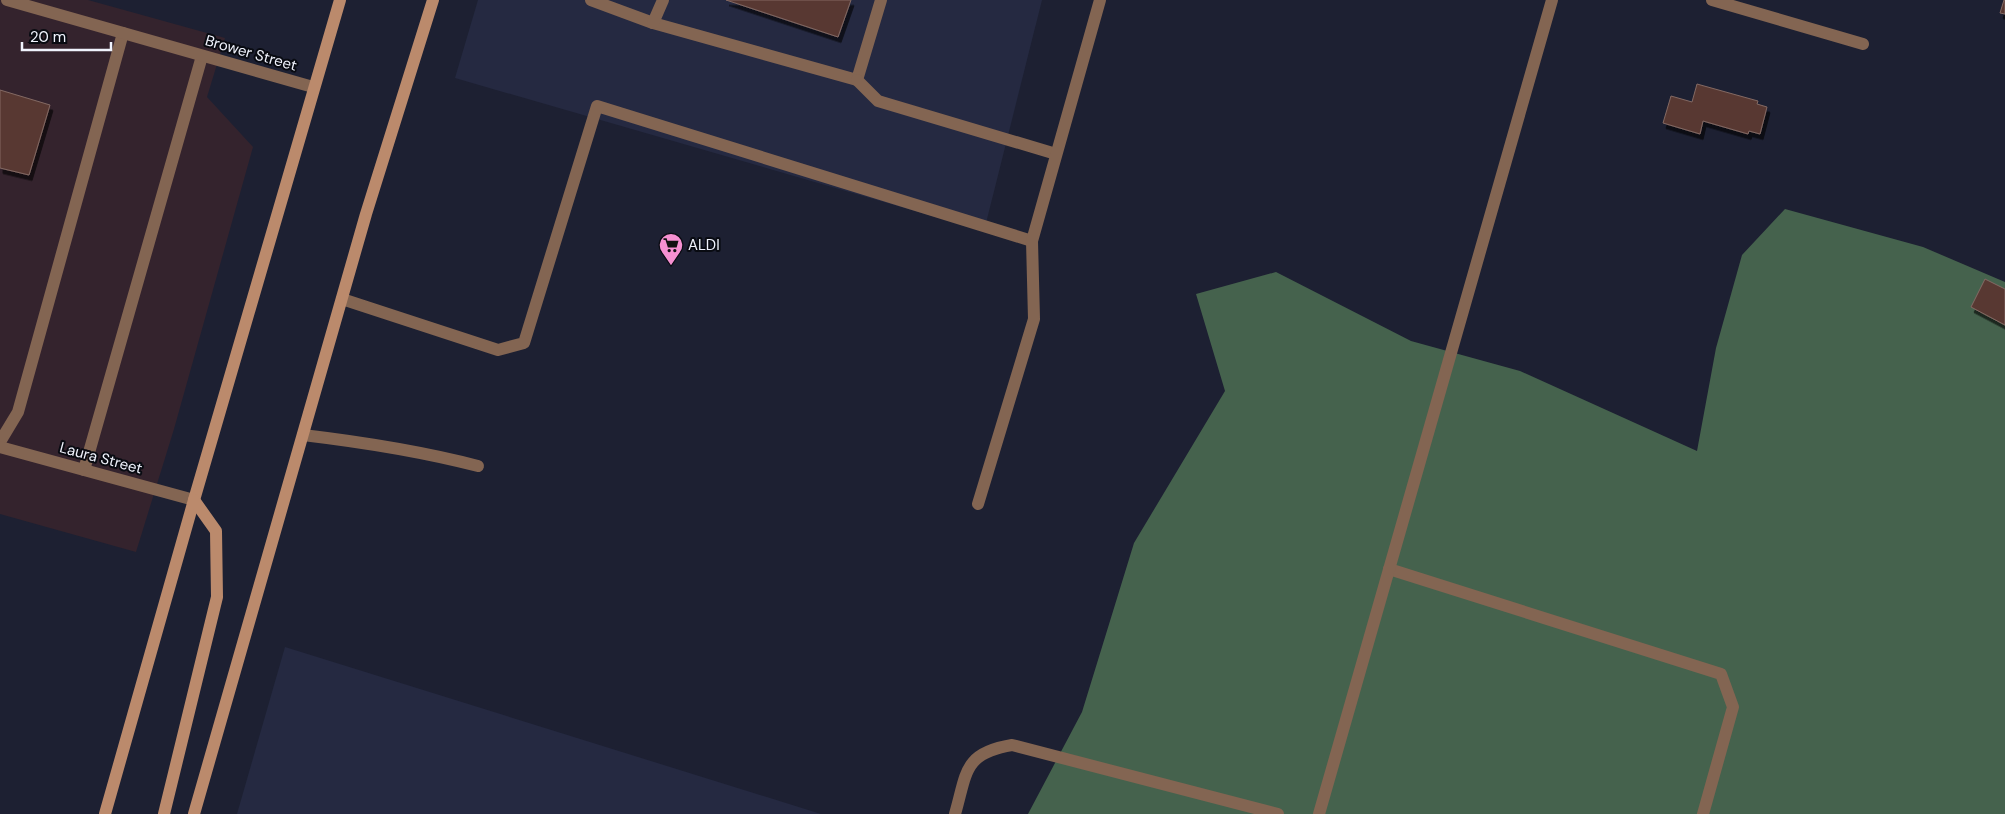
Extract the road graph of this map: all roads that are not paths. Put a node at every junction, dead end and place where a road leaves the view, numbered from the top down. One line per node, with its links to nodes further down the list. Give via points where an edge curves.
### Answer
1 (6, 0): 11 (street, Brower Street)
2 (340, 0): 15 (main road)
3 (433, 0): 18 (main road)
4 (591, 0): 10 (street)
5 (663, 0): 10 (street)
6 (881, 0): 14 (street)
7 (1100, 0): 16 (street)
8 (1552, 0): 26 (street)
9 (1712, 0): 12 (street)
10 (654, 23): 14 (street)
11 (123, 33): 13 (street, Brower Street); 20 (street, via 18,412)
12 (1863, 44)
13 (202, 56): 15 (street, Brower Street); 23 (street)
14 (857, 80): 16 (street, via 878,101)
15 (313, 88): 24 (main road)
16 (1056, 154): 17 (street)
17 (1032, 241): 18 (street, via 597,106 524,343 498,350); 25 (street, via 1034,319)
18 (342, 299): 19 (main road)
19 (303, 435): 22 (street, via 385,445); 29 (main road)
20 (0, 442)
21 (0, 447): 23 (street, Laura Street)
22 (478, 466)
23 (84, 470): 24 (street, Laura Street)
24 (194, 500): 27 (main road); 28 (main road, via 216,531 216,597)
25 (978, 504)
26 (1389, 569): 32 (street); 33 (street, via 1721,674 1733,707)
27 (105, 814)
28 (164, 814)
29 (194, 814)
30 (955, 814): 31 (street, via 969,765 990,749 1012,745)
31 (1278, 814)
32 (1319, 814)
33 (1703, 814)

